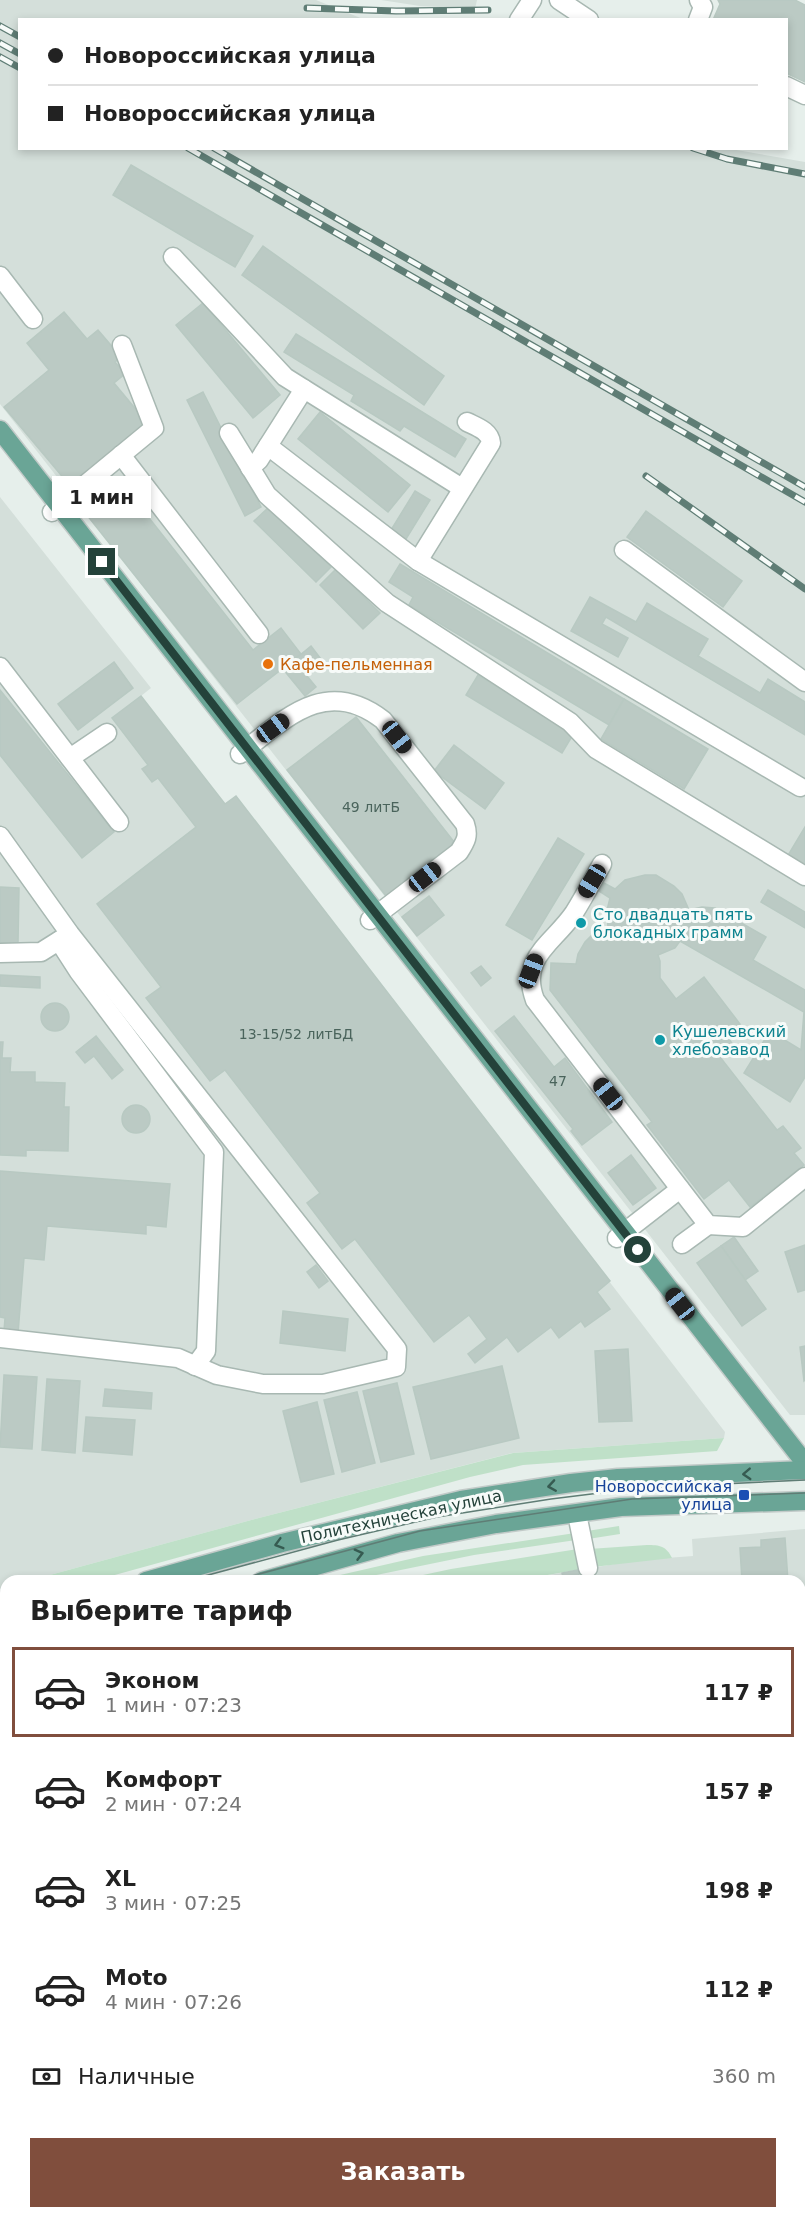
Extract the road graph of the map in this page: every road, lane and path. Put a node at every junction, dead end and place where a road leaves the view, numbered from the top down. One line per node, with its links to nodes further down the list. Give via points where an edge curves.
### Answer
1 (531, 0): 4 (lane)
2 (559, 0): 5 (lane)
3 (699, 0): 6 (lane, via 704,7)
4 (520, 18)
5 (587, 18)
6 (699, 18)
7 (788, 87): 8 (lane)
8 (805, 95)
9 (173, 257): 13 (lane, via 285,377)
10 (0, 276): 11 (lane)
11 (33, 319)
12 (122, 345): 19 (lane, via 154,428)
13 (304, 389): 18 (lane); 21 (lane)
14 (467, 422): 21 (lane, via 483,430 491,443)
15 (0, 430): 22 (main road)
16 (229, 433): 20 (lane)
17 (0, 445): 22 (main road)
18 (268, 446): 20 (lane); 24 (lane)
19 (122, 455): 22 (lane); 25 (lane)
20 (250, 468): 35 (lane, via 267,495 387,603 570,722 596,749)
21 (462, 488): 24 (lane)
22 (55, 509): 29 (main road)
23 (624, 550): 27 (lane)
24 (418, 561): 31 (lane)
25 (259, 634)
26 (0, 667): 30 (lane)
27 (805, 682)
28 (107, 733): 30 (lane)
29 (244, 751): 36 (main road); 36 (lane, via 304,708 331,701 354,703 383,720 465,824 468,833 459,852)
30 (70, 758): 32 (lane)
31 (800, 787)
32 (119, 822)
33 (0, 836): 37 (lane)
34 (602, 864): 40 (lane, via 573,914 537,957 530,986 536,1000)
35 (805, 876)
36 (373, 917): 42 (main road)
37 (65, 937): 38 (lane, via 41,952); 45 (lane, via 79,972 214,1152 206,1351); 45 (lane, via 398,1349 396,1367 323,1384 263,1384 217,1375)
38 (0, 953)
39 (805, 1177): 41 (lane, via 743,1227)
40 (680, 1189): 41 (lane); 42 (lane)
41 (708, 1226): 43 (lane)
42 (620, 1235): 46 (main road)
43 (682, 1244)
44 (0, 1338): 45 (lane, via 178,1358)
45 (195, 1366)
46 (803, 1470): 50 (main road, Политехническая улица, one-way to 50, via 618,1478 461,1500)
47 (805, 1502): 48 (main road, Политехническая улица, via 632,1507)
48 (577, 1514): 49 (lane); 51 (main road, Политехническая улица, one-way to 48, via 398,1544 496,1524)
49 (588, 1568)
50 (167, 1575)
51 (284, 1575)

